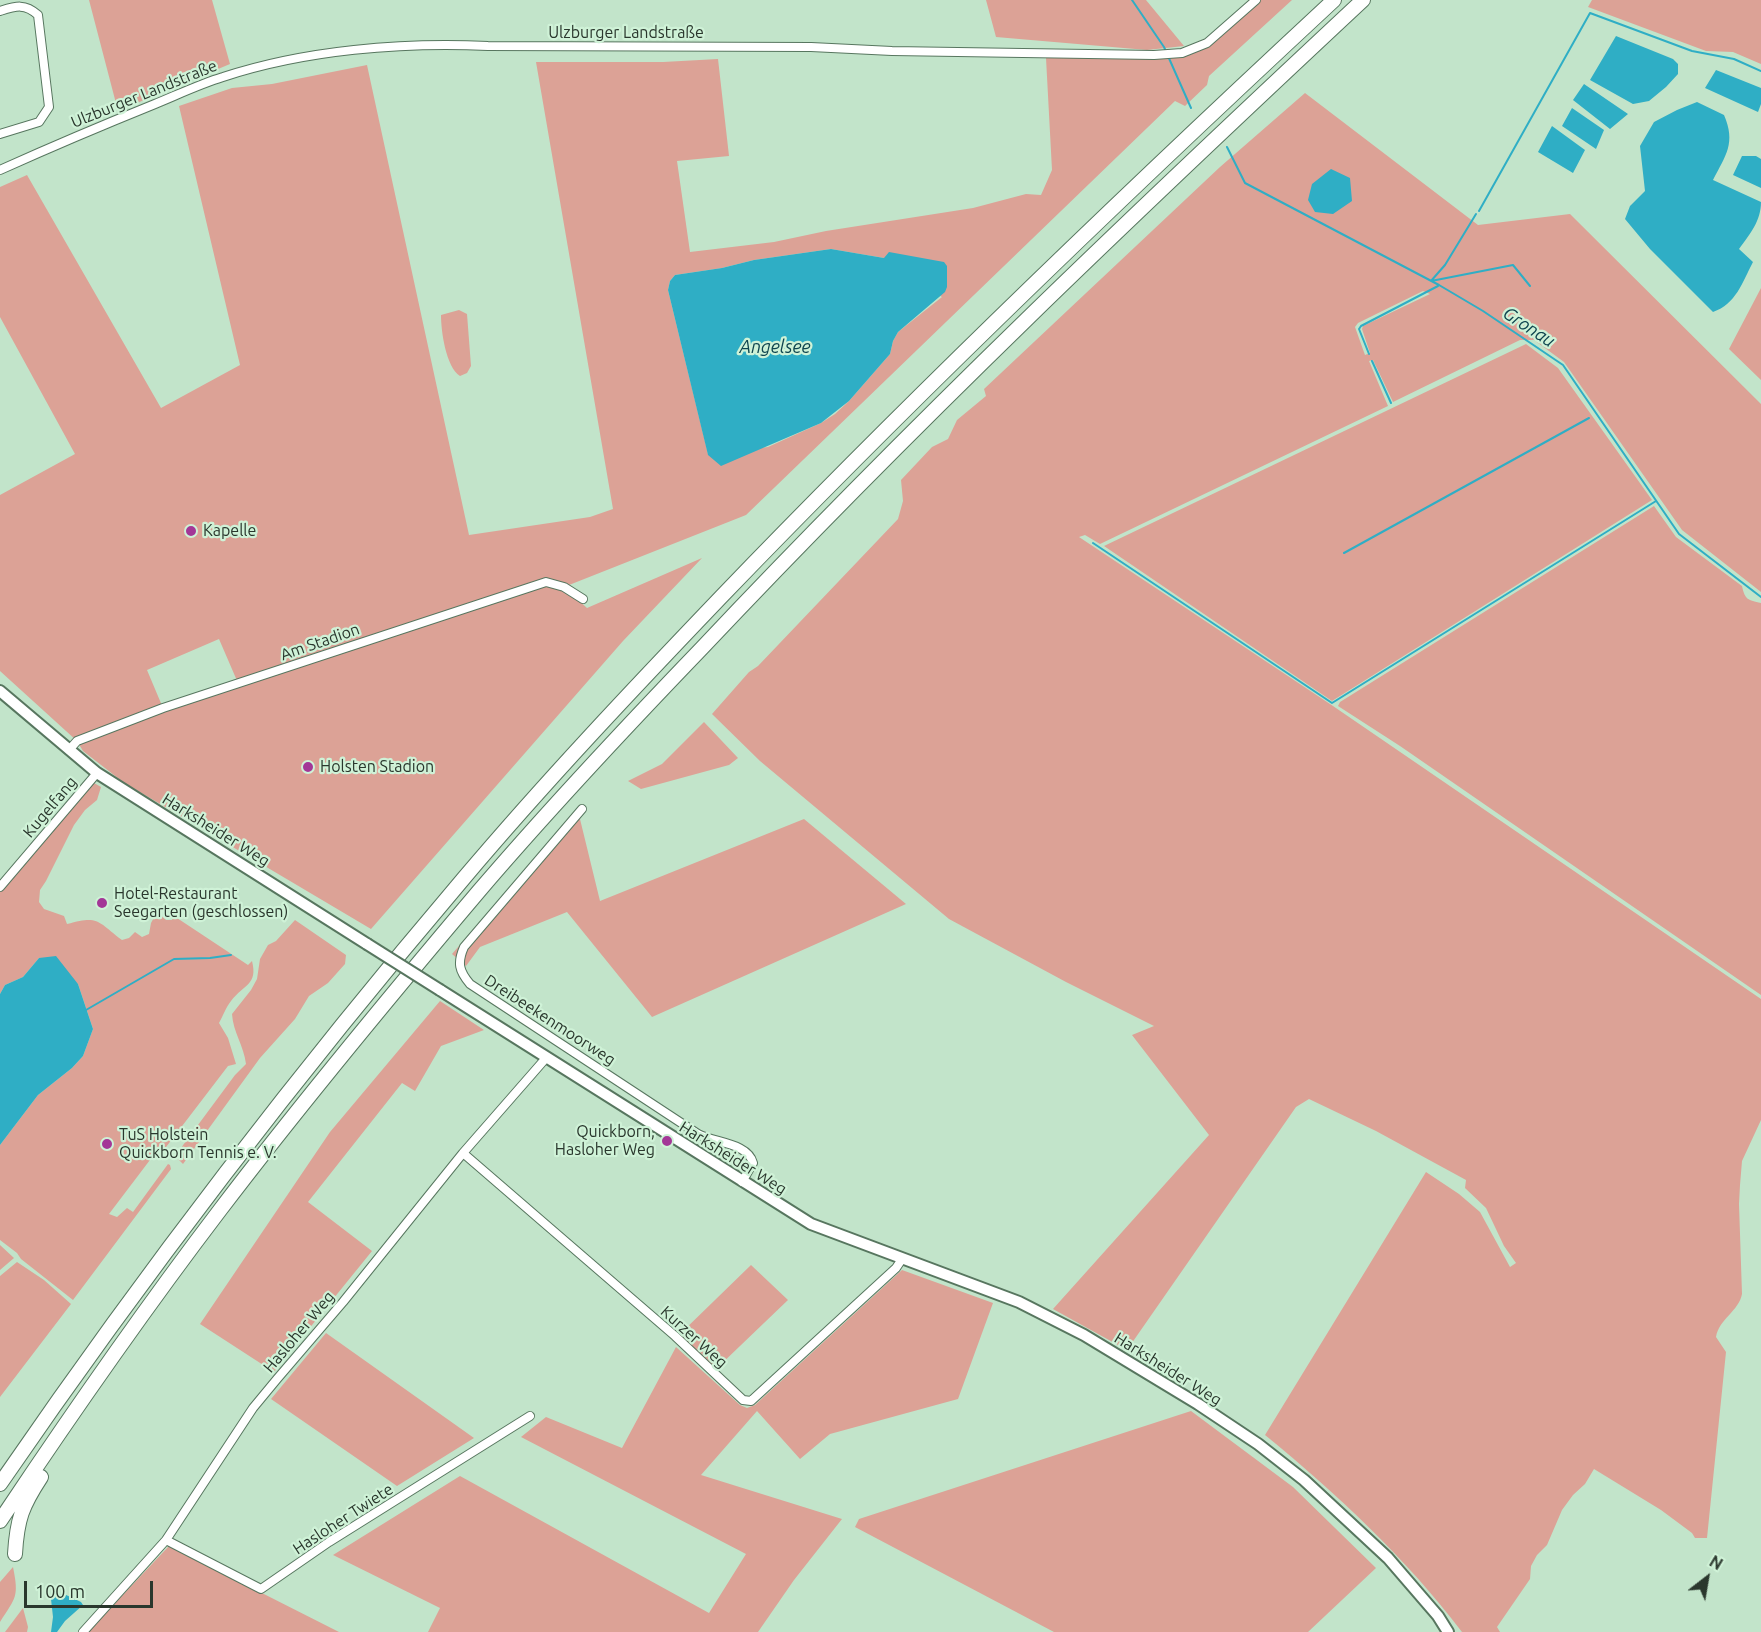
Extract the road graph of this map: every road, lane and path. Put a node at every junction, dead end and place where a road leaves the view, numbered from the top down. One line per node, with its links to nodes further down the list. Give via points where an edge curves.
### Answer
1 (1256, 0): 6 (street, Ulzburger Landstraße, via 1207,43 1182,53 1154,55 439,44 352,50 303,57 223,77)
2 (1334, 0): 19 (highway, via 1086,232 877,437 632,690 459,884 313,1059 93,1350)
3 (1363, 0): 18 (highway, via 1110,237 924,419 564,795 294,1116 216,1215)
4 (0, 11): 5 (street, via 18,6 38,15 49,107 39,122)
5 (0, 134)
6 (0, 170)
7 (583, 599): 9 (street, Am Stadion, via 546,582 163,708 77,741)
8 (0, 691): 9 (main road, Harksheider Weg)
9 (69, 750): 10 (main road, Harksheider Weg)
10 (98, 772): 12 (street, Kugelfang); 13 (main road, Harksheider Weg, bridge)
11 (582, 809): 15 (street, Dreibeekenmoorweg, via 464,947 459,966 470,984 698,1134 746,1152 753,1163)
12 (0, 887)
13 (546, 1058): 14 (street, Hasloher Weg); 15 (main road, Harksheider Weg)
14 (463, 1153): 16 (street, Kurzer Weg, via 675,1336 743,1400 751,1401); 21 (street, Hasloher Weg, via 253,1408)
15 (742, 1182): 16 (main road, Harksheider Weg, via 811,1224)
16 (902, 1259): 24 (main road, Harksheider Weg, via 1046,1315 1140,1368 1258,1444 1304,1480 1388,1558)
17 (530, 1416): 21 (street, Hasloher Twiete, via 328,1542 261,1589)
18 (71, 1417): 20 (highway); 22 (highway, via 68,1437 23,1508)
19 (0, 1484)
20 (0, 1521)
21 (166, 1540): 23 (street, Hasloher Weg)
22 (15, 1554)
23 (83, 1632)
24 (1448, 1632)

